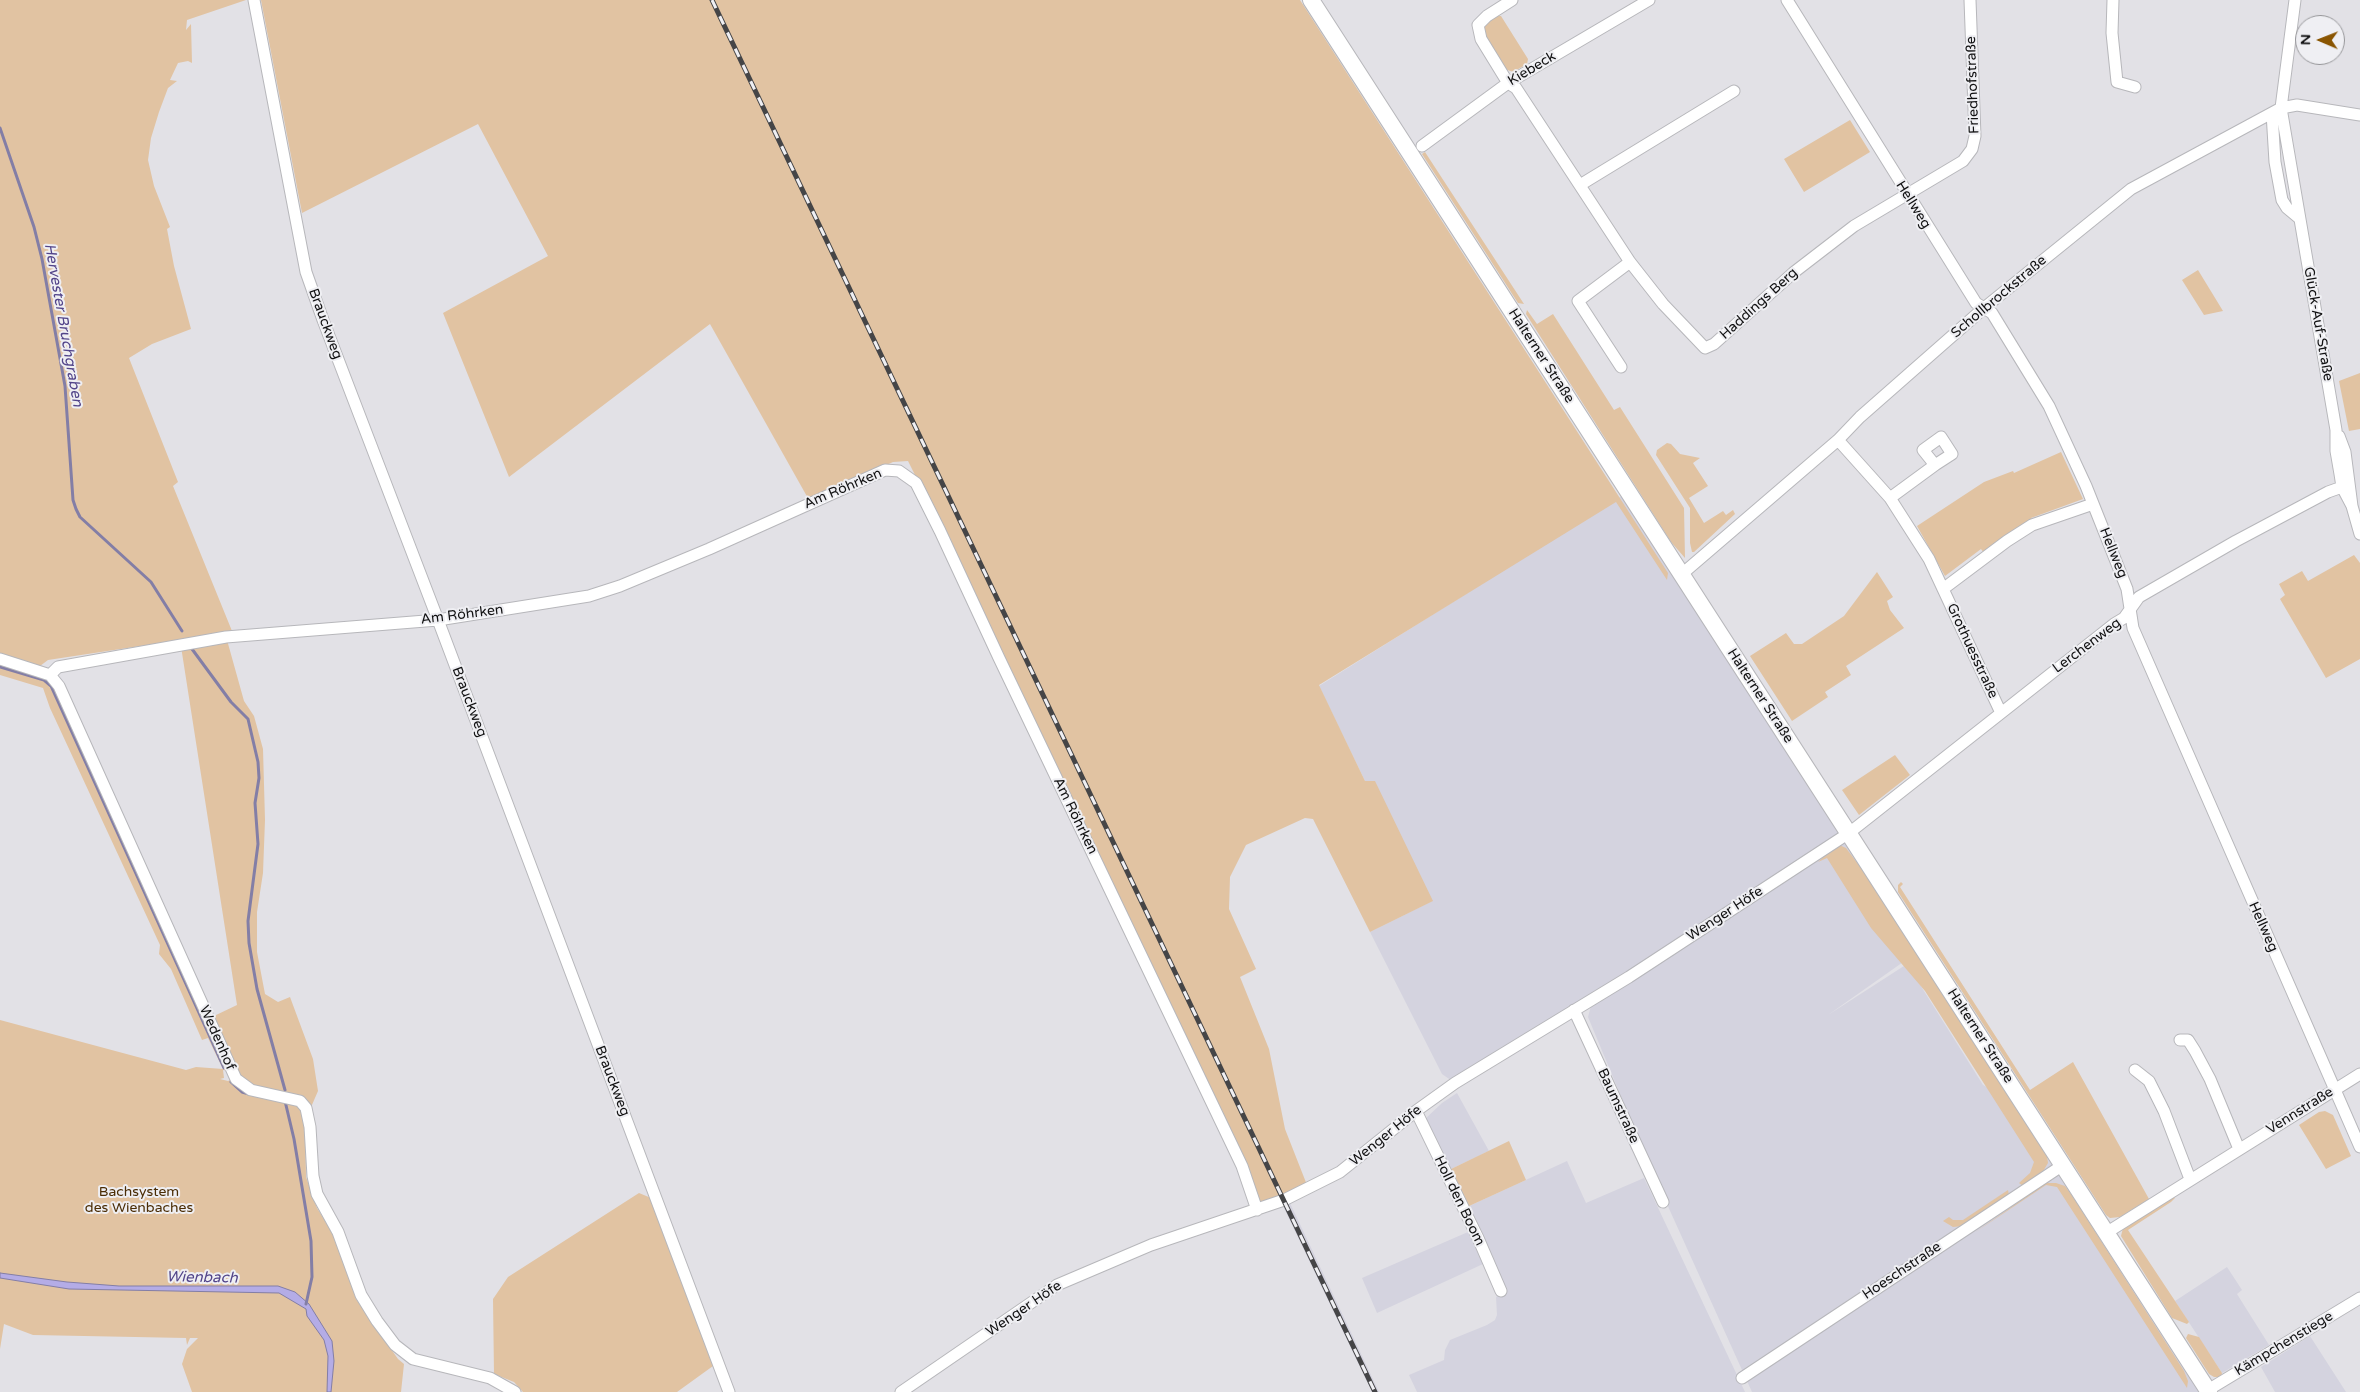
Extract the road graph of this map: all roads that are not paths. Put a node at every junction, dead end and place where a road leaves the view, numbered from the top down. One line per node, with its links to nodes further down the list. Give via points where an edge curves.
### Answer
1 (254, 0): 31 (street, Brauckweg, via 306,272)
2 (1311, 0): 28 (main road, Halterner Straße)
3 (1512, 0): 9 (street, Haddings Berg, via 1478,26 1480,39)
4 (1648, 0): 9 (street, Kiebeck)
5 (1787, 0): 16 (street, Hellweg)
6 (1970, 0): 16 (street, Friedhofstraße, via 1975,136 1972,149 1963,162)
7 (2113, 0): 10 (street, via 2112,33 2117,82)
8 (2295, 0): 12 (street, Glück-Auf-Straße)
9 (1508, 83): 14 (street, Kiebeck); 15 (street, Haddings Berg, via 1516,88)
10 (2135, 87)
11 (1734, 91): 15 (street)
12 (2276, 111): 13 (street, Schollbrockstraße, via 2297,105); 18 (street, Schollbrockstraße, via 2131,189); 20 (street, Glück-Auf-Straße, via 2298,199)
13 (2360, 115)
14 (1422, 146)
15 (1580, 185): 17 (street, Haddings Berg)
16 (1907, 195): 17 (street, Haddings Berg, via 1822,249 1714,344 1705,348 1663,304); 18 (street, Hellweg, via 1976,303)
17 (1630, 262): 19 (street, via 1578,301)
18 (1984, 308): 21 (street, Schollbrockstraße); 25 (street, Hellweg, via 1992,313 2049,406)
19 (1621, 367)
20 (2336, 430): 23 (street, Glück-Auf-Straße); 26 (street, Glück-Auf-Straße, via 2346,452)
21 (1838, 440): 24 (street, Grothuesstraße); 28 (street, Schollbrockstraße)
22 (1935, 465): 24 (street)
23 (2342, 487): 26 (street, Glück-Auf-Straße); 30 (street, Lerchenweg, via 2236,541 2139,597)
24 (1890, 498): 29 (street, Grothuesstraße, via 1929,559)
25 (2093, 504): 29 (street, Grothuesstraße, via 2032,525); 30 (street, Hellweg, via 2130,597)
26 (2352, 506): 27 (street, Glück-Auf-Straße)
27 (2360, 534)
28 (1682, 574): 35 (main road, Halterner Straße)
29 (1943, 589): 34 (street, Grothuesstraße)
30 (2131, 607): 34 (street, Lerchenweg, via 2124,618); 40 (street, Hellweg, via 2133,628)
31 (438, 620): 33 (street, Am Röhrken, via 226,637 58,666); 47 (street, Am Röhrken, via 606,591 885,470 907,475 916,483 1145,960 1242,1166); 54 (street, Brauckweg)
32 (0, 659): 33 (street)
33 (50, 674): 53 (street, Wedenhof, via 59,686 236,1079 251,1090 300,1101 306,1108 317,1194 345,1248 361,1295 377,1320 395,1345 412,1359 490,1378)
34 (2001, 713): 35 (street, Lerchenweg)
35 (1849, 833): 36 (street, Wenger Höfe); 44 (main road, Halterner Straße)
36 (1574, 1010): 41 (street, Wenger Höfe, via 1455,1083); 46 (street, Baumstraße)
37 (2180, 1040): 43 (street, via 2188,1040 2195,1050)
38 (2135, 1070): 45 (street, via 2149,1081 2164,1111)
39 (2360, 1074): 40 (street, Vennstraße)
40 (2335, 1090): 42 (street, Hellweg); 43 (street, Vennstraße)
41 (1416, 1111): 47 (street, Wenger Höfe, via 1340,1172 1296,1196); 49 (street, Holl den Boom)
42 (2360, 1147)
43 (2240, 1148): 45 (street, Vennstraße)
44 (2063, 1165): 48 (main road, Halterner Straße); 51 (street, Hoeschstraße)
45 (2190, 1180): 48 (street, Vennstraße)
46 (1663, 1202)
47 (1257, 1210): 55 (street, Wenger Höfe, via 1151,1245 1057,1285)
48 (2106, 1233): 52 (main road, Halterner Straße)
49 (1501, 1291)
50 (2360, 1298): 52 (street, Kämpchenstiege)
51 (1742, 1378)
52 (2209, 1391)
53 (515, 1392)
54 (729, 1392)
55 (901, 1392)

